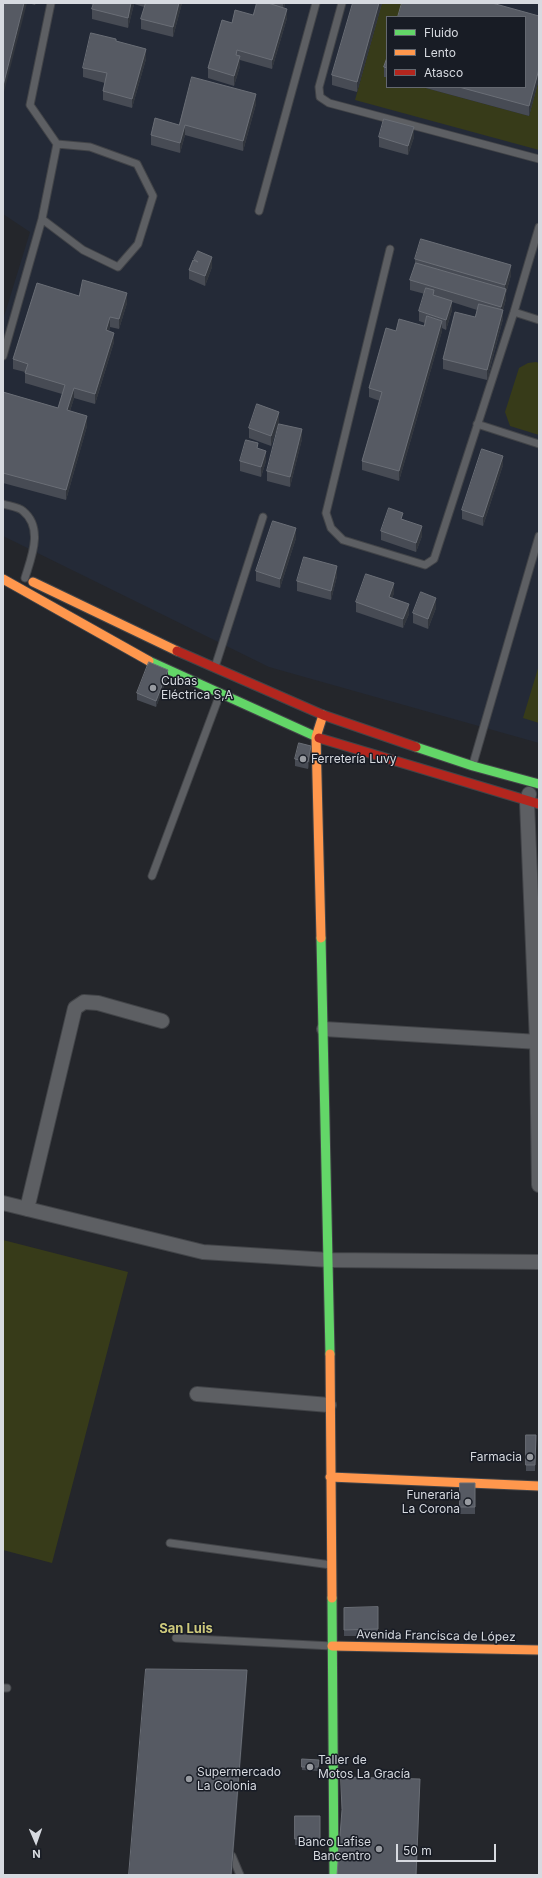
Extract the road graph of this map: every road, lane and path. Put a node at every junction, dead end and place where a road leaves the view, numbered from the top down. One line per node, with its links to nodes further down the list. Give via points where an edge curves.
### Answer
1 (51, 3): 4 (lane, via 30,105)
2 (316, 3): 6 (lane)
3 (342, 3): 5 (lane, via 319,87 320,97 329,103)
4 (57, 144): 7 (lane); 7 (lane, via 90,147 137,164 153,196 138,244 118,267 83,250)
5 (539, 159)
6 (259, 211)
7 (42, 219): 12 (lane)
8 (539, 227): 10 (lane)
9 (390, 249): 13 (lane, via 326,513 331,528 343,540 425,565 434,559)
10 (514, 312): 11 (lane); 13 (lane)
11 (539, 320)
12 (3, 356)
13 (477, 424): 14 (lane)
14 (539, 444)
15 (3, 504): 19 (lane, via 23,511 33,524 35,541)
16 (263, 517): 20 (lane)
17 (539, 536): 24 (lane)
18 (7, 577): 19 (street); 21 (street, via 146,660)
19 (25, 578): 20 (street)
20 (216, 675): 21 (lane); 22 (street)
21 (220, 694): 23 (street); 27 (lane)
22 (323, 714): 23 (street); 24 (street)
23 (316, 737): 24 (street); 29 (street)
24 (470, 774): 25 (street); 26 (street)
25 (536, 783): 26 (street)
26 (533, 803): 30 (street)
27 (152, 876)
28 (162, 1021): 33 (street, via 98,1003 84,1002 75,1008)
29 (324, 1029): 30 (street); 34 (street)
30 (538, 1042): 31 (street)
31 (539, 1185)
32 (3, 1203): 33 (street)
33 (27, 1209): 34 (street, via 203,1252)
34 (329, 1260): 35 (street); 37 (street)
35 (539, 1262)
36 (197, 1394): 37 (street)
37 (329, 1405): 38 (street)
38 (330, 1477): 39 (street); 41 (street)
39 (539, 1486)
40 (170, 1543): 41 (lane)
41 (331, 1565): 43 (street)
42 (176, 1638): 43 (lane)
43 (332, 1646): 44 (street, Avenida Francisca de López); 47 (street, via 338,1848)
44 (539, 1650)
45 (220, 1849): 46 (lane, via 232,1856)
46 (240, 1875)
47 (334, 1875)

